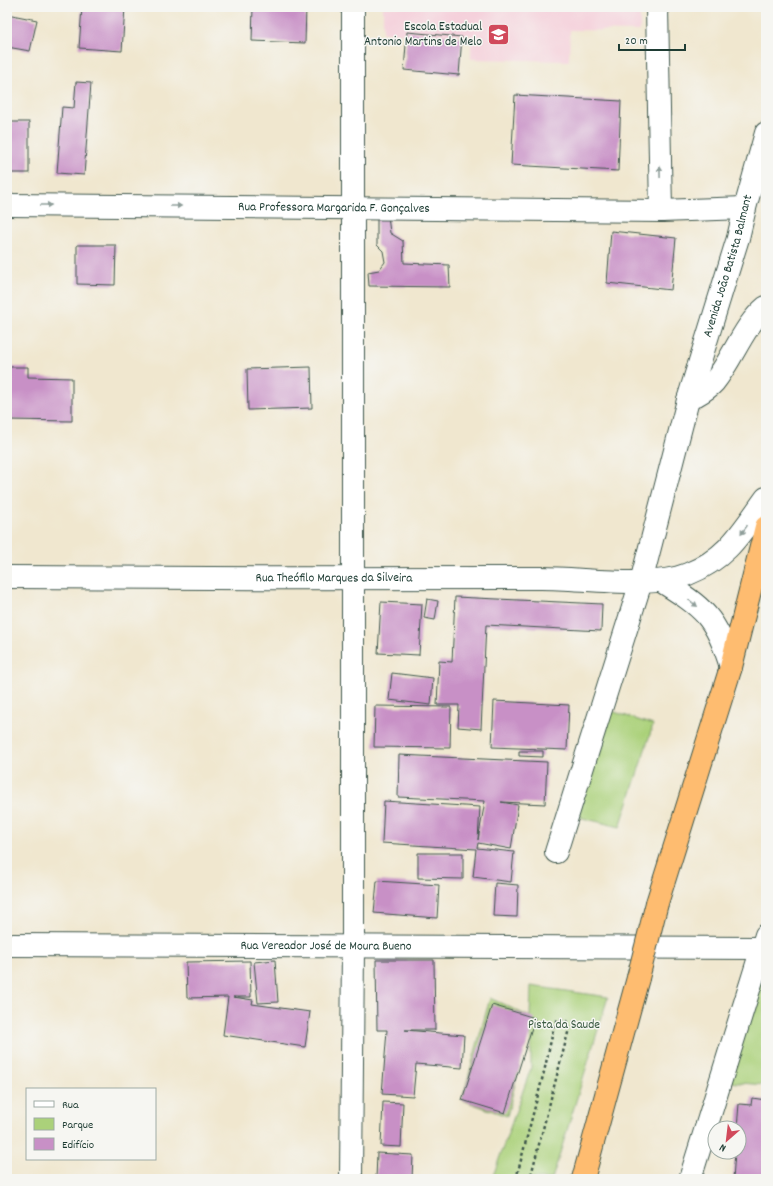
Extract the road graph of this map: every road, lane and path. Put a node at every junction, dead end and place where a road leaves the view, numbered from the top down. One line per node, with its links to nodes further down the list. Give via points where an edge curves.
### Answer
1 (353, 7): 5 (street)
2 (658, 7): 7 (street, one-way to 2)
3 (766, 133): 6 (street, Avenida João Batista Balmant)
4 (7, 205): 5 (street, Rua Professora Margarida F. Gonçalves, one-way to 5)
5 (353, 208): 7 (street, Rua Professora Margarida F. Gonçalves); 13 (street)
6 (745, 208): 7 (street, Rua Professora Margarida F. Gonçalves); 9 (street, Avenida João Batista Balmant)
7 (661, 211)
8 (766, 307): 9 (street, via 714,381)
9 (688, 400): 14 (street, Avenida João Batista Balmant)
10 (766, 498): 14 (street, one-way to 14, via 742,534 717,558 686,575)
11 (766, 527): 15 (highway)
12 (7, 577): 13 (street, Rua Theófilo Marques da Silveira)
13 (353, 579): 14 (street, Rua Theófilo Marques da Silveira, via 559,577); 19 (street)
14 (651, 581): 15 (street, one-way to 15, via 695,604 711,619 725,646); 16 (street, Avenida João Batista Balmant)
15 (731, 667): 23 (highway, bridge, via 657,903)
16 (556, 852)
17 (765, 944): 19 (street, Rua Vereador José de Moura Bueno, via 646,947); 24 (street)
18 (7, 945): 19 (street, Rua Vereador José de Moura Bueno)
19 (353, 947): 20 (street)
20 (351, 1179)
21 (516, 1179): 22 (path, via 555,1022 559,1018 566,1021 569,1029)
22 (530, 1179)
23 (583, 1179)
24 (690, 1179)

